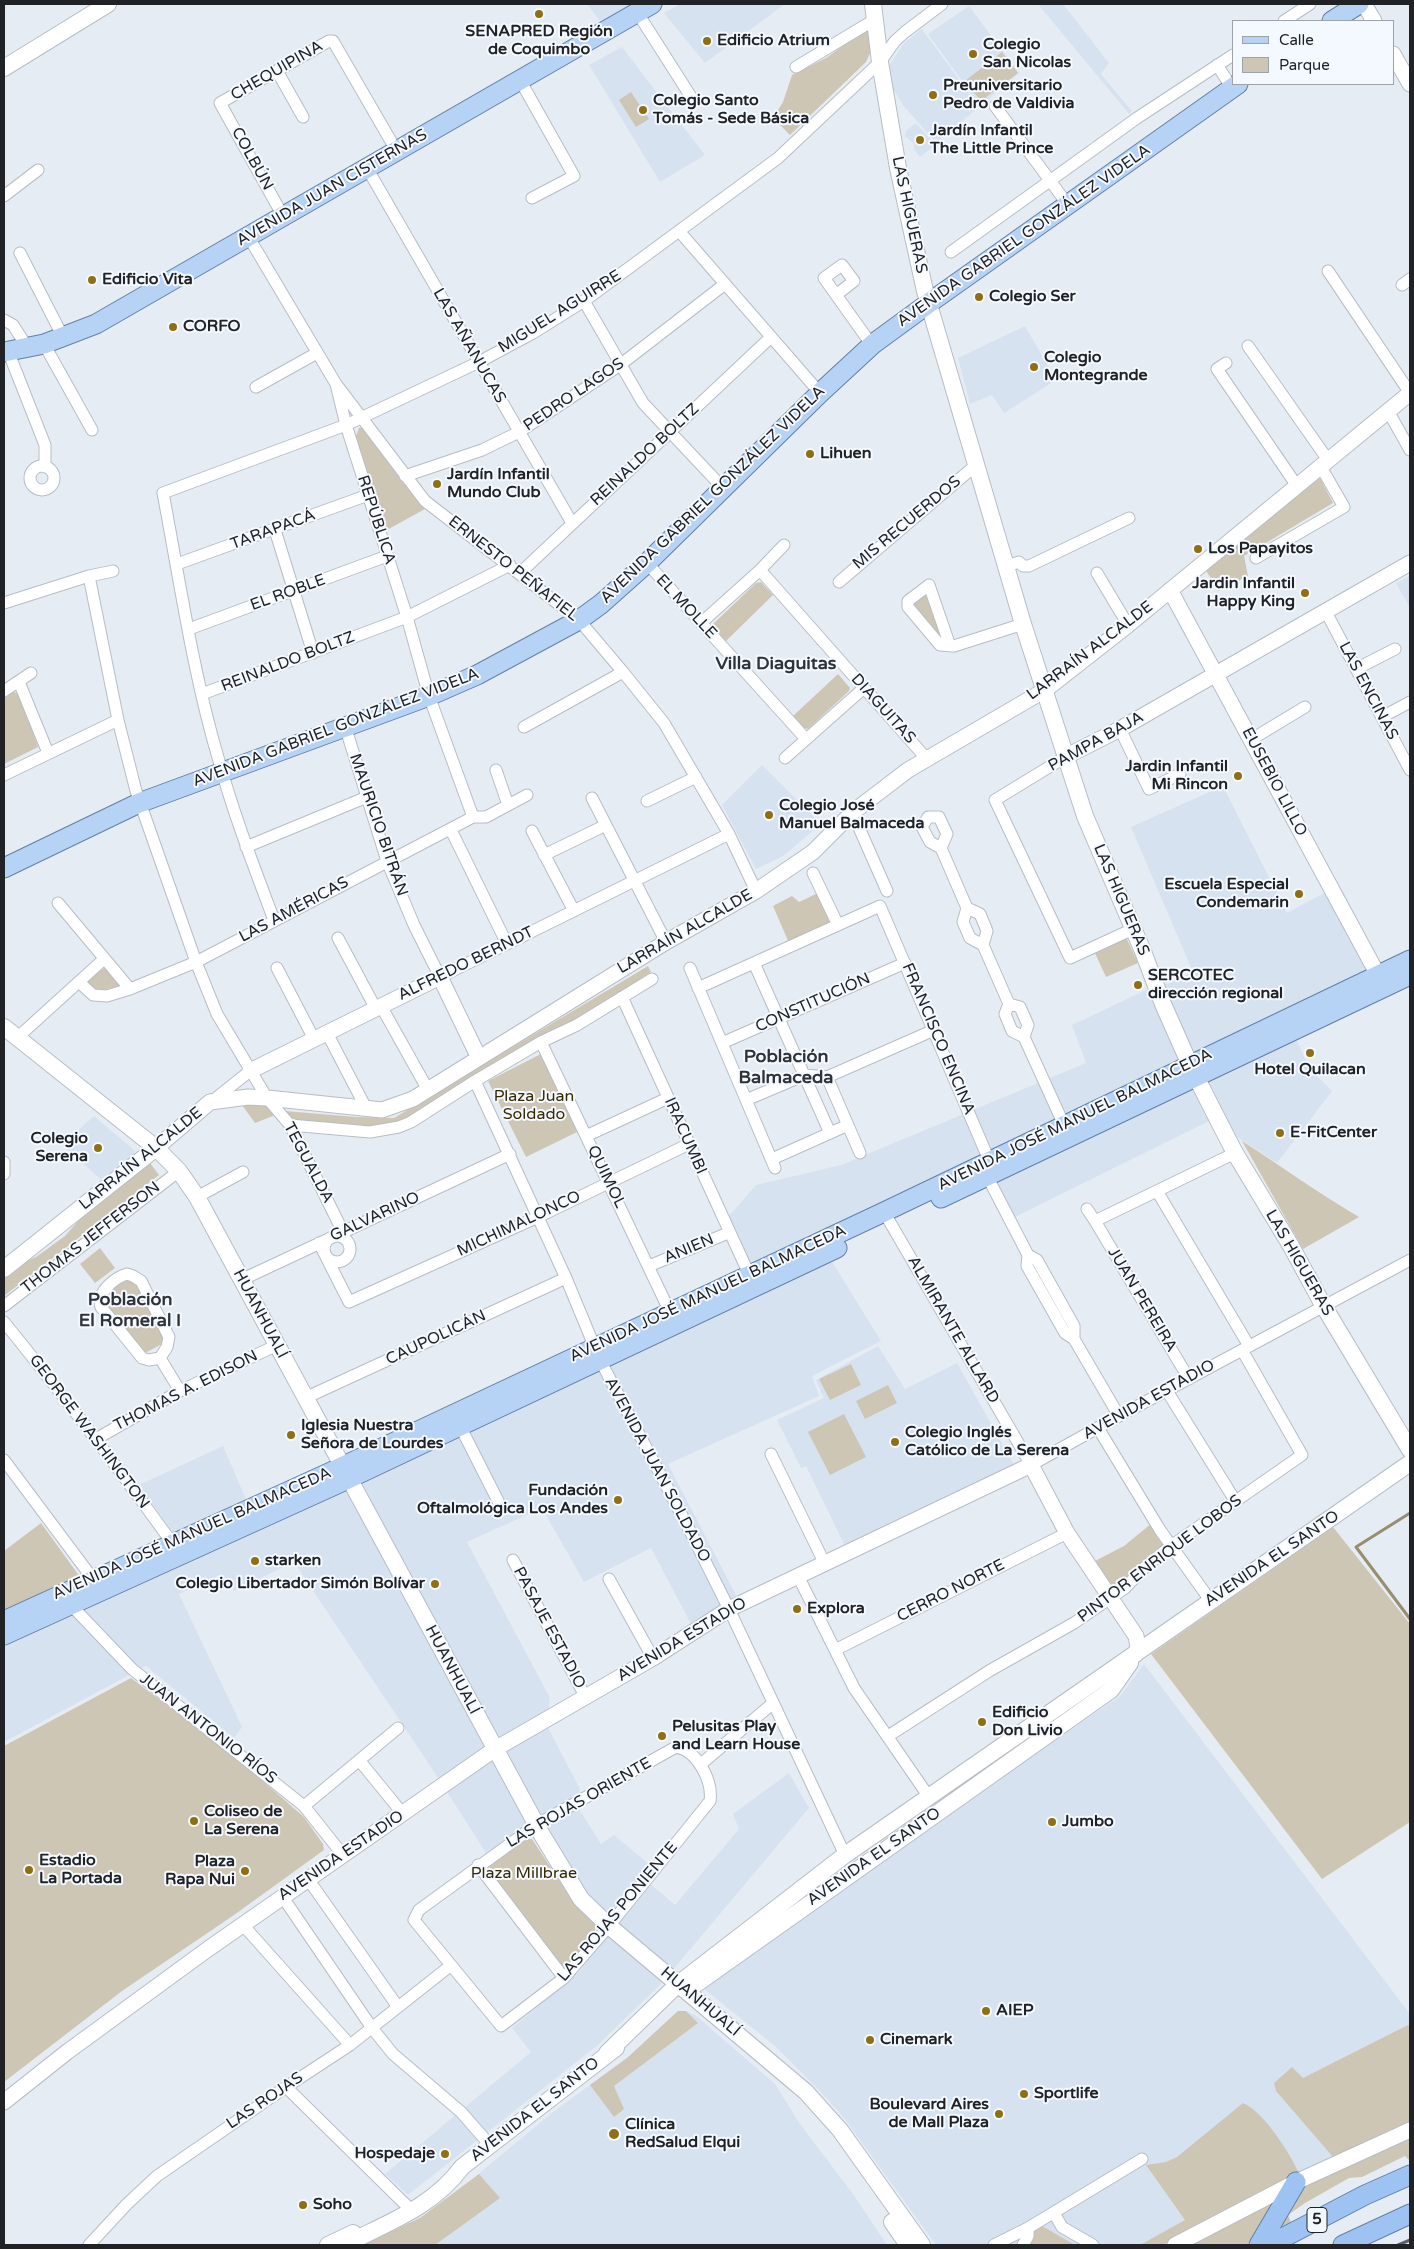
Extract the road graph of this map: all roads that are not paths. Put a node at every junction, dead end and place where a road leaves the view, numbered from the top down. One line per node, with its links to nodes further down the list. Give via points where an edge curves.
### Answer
1 (108, 4): 17 (main road)
2 (873, 4): 8 (main road, LAS HIGUERAS)
3 (942, 4): 14 (street, MIGUEL AGUIRRE, via 904,32)
4 (1310, 4): 9 (street)
5 (1358, 4): 10 (main road)
6 (1364, 4): 11 (street)
7 (644, 8): 19 (main road, AVENIDA JUAN CISTERNAS); 23 (street)
8 (874, 20): 14 (main road, LAS HIGUERAS); 16 (street)
9 (1286, 20)
10 (1334, 20)
11 (1373, 20)
12 (1232, 56): 15 (street, AVENIDA GABRIEL GONZÁLEZ VIDELA)
13 (1394, 56): 21 (street)
14 (880, 62): 35 (street, MIGUEL AGUIRRE, via 778,158); 43 (main road, LAS HIGUERAS, via 898,168)
15 (1217, 65): 20 (street, AVENIDA GABRIEL GONZÁLEZ VIDELA); 30 (street, AVENIDA GABRIEL GONZÁLEZ VIDELA)
16 (796, 67)
17 (4, 68)
18 (277, 71): 24 (street, CHEQUIPINA); 26 (street); 27 (street, CHEQUIPINA, via 333,41)
19 (520, 80): 27 (main road, AVENIDA JUAN CISTERNAS); 32 (street, via 574,176)
20 (1232, 82)
21 (1410, 84)
22 (1235, 86): 33 (main road, AVENIDA GABRIEL GONZÁLEZ VIDELA)
23 (694, 100)
24 (220, 103): 34 (street, COLBÚN)
25 (995, 106): 30 (street)
26 (303, 117)
27 (396, 150): 28 (main road, AVENIDA JUAN CISTERNAS)
28 (366, 168): 34 (main road, AVENIDA JUAN CISTERNAS); 52 (street, LAS AÑANUCAS)
29 (38, 170): 31 (street)
30 (1051, 180): 33 (street); 37 (street, AVENIDA GABRIEL GONZÁLEZ VIDELA)
31 (4, 196)
32 (532, 198)
33 (1068, 205): 43 (main road, AVENIDA GABRIEL GONZÁLEZ VIDELA)
34 (282, 216): 36 (main road, AVENIDA JUAN CISTERNAS)
35 (679, 231): 40 (street); 42 (street, MIGUEL AGUIRRE)
36 (248, 236): 46 (main road, AVENIDA JUAN CISTERNAS, via 96,324); 51 (street, REPÚBLICA)
37 (951, 252)
38 (20, 253): 46 (street)
39 (1328, 271): 58 (street)
40 (725, 284): 45 (street); 54 (street, PEDRO LAGOS)
41 (836, 295): 47 (street)
42 (584, 301): 52 (street, MIGUEL AGUIRRE); 54 (street)
43 (929, 303): 47 (main road, AVENIDA GABRIEL GONZÁLEZ VIDELA); 67 (main road, LAS HIGUERAS)
44 (4, 320): 48 (street)
45 (771, 336): 57 (street); 64 (street, REINALDO BOLTZ)
46 (63, 337): 48 (main road, AVENIDA JUAN CISTERNAS)
47 (873, 344): 57 (main road, AVENIDA GABRIEL GONZÁLEZ VIDELA)
48 (36, 346): 50 (main road, AVENIDA JUAN CISTERNAS); 62 (street)
49 (1248, 346): 66 (street)
50 (6, 351): 68 (street, via 45,445)
51 (316, 353): 55 (street, REPÚBLICA); 56 (street)
52 (479, 362): 60 (street, MIGUEL AGUIRRE); 63 (street, LAS AÑANUCAS)
53 (1226, 363): 70 (street, via 1217,368)
54 (620, 365): 63 (street, PEDRO LAGOS); 64 (street, via 643,403)
55 (336, 384): 60 (street, ERNESTO PEÑAFIEL); 61 (street, REPÚBLICA)
56 (256, 387)
57 (820, 393): 71 (main road, AVENIDA GABRIEL GONZÁLEZ VIDELA)
58 (1410, 394): 59 (street, LARRAÍN ALCALDE)
59 (1388, 411): 65 (street); 66 (street, LARRAÍN ALCALDE)
60 (362, 418): 61 (street, MIGUEL AGUIRRE); 69 (street, ERNESTO PEÑAFIEL)
61 (346, 425): 72 (street, REPÚBLICA); 81 (street, MIGUEL AGUIRRE, via 163,493)
62 (92, 430)
63 (519, 432): 69 (street, PEDRO LAGOS, via 482,450); 74 (street, LAS AÑANUCAS)
64 (670, 432): 71 (street); 74 (street, REINALDO BOLTZ)
65 (1410, 450)
66 (1324, 463): 70 (street, LARRAÍN ALCALDE); 78 (street, via 1344,506)
67 (976, 465): 83 (main road, LAS HIGUERAS); 89 (street, MIS RECUERDOS)
68 (45, 467)
69 (406, 476): 82 (street, ERNESTO PEÑAFIEL, via 425,501)
70 (1298, 486): 90 (street, LARRAÍN ALCALDE)
71 (723, 488): 79 (main road, AVENIDA GABRIEL GONZÁLEZ VIDELA)
72 (368, 495): 75 (street, TARAPACÁ); 77 (street, REPÚBLICA)
73 (1128, 518): 83 (street, via 1030,566 1019,562)
74 (572, 523): 86 (street, REINALDO BOLTZ)
75 (275, 530): 81 (street, TARAPACÁ); 91 (street)
76 (784, 545): 84 (street)
77 (387, 556): 91 (street, EL ROBLE); 94 (street, REPÚBLICA)
78 (1256, 558)
79 (647, 563): 95 (main road, AVENIDA GABRIEL GONZÁLEZ VIDELA); 96 (street, EL MOLLE)
80 (1410, 563): 93 (street, PAMPA BAJA)
81 (177, 564): 99 (street)
82 (510, 565): 86 (street, ERNESTO PEÑAFIEL); 94 (street, REINALDO BOLTZ)
83 (1007, 566): 97 (main road, LAS HIGUERAS)
84 (760, 570): 96 (street); 108 (street, DIAGUITAS)
85 (112, 571): 88 (street)
86 (520, 573): 95 (street, ERNESTO PEÑAFIEL)
87 (1097, 573): 98 (street)
88 (89, 576): 92 (street); 116 (street, TEGUALDA)
89 (839, 582)
90 (1170, 590): 98 (street, LARRAÍN ALCALDE); 106 (street, EUSEBIO LILLO)
91 (294, 591): 99 (street, EL ROBLE); 102 (street)
92 (4, 603)
93 (1326, 612): 103 (street, LAS ENCINAS); 106 (street, PAMPA BAJA)
94 (406, 617): 102 (street, REINALDO BOLTZ); 112 (street, REPÚBLICA)
95 (579, 620): 104 (street, ERNESTO PEÑAFIEL); 112 (main road, AVENIDA GABRIEL GONZÁLEZ VIDELA, via 477,675)
96 (701, 623): 121 (street, EL MOLLE)
97 (1023, 624): 100 (street); 109 (main road, LAS HIGUERAS)
98 (1128, 625): 109 (street, LARRAÍN ALCALDE)
99 (189, 629): 111 (street)
100 (950, 646): 100 (street, via 941,620 929,585 908,601 908,607 940,645)
101 (1395, 649): 103 (street)
102 (313, 653): 111 (street, REINALDO BOLTZ)
103 (1356, 669): 115 (street, LAS ENCINAS)
104 (623, 672): 118 (street); 131 (street, ERNESTO PEÑAFIEL, via 664,723)
105 (31, 673): 107 (street)
106 (1216, 674): 119 (street, PAMPA BAJA); 120 (street, EUSEBIO LILLO)
107 (19, 682): 110 (street); 122 (street)
108 (864, 688): 121 (street); 125 (street, DIAGUITAS)
109 (1045, 690): 123 (main road, LAS HIGUERAS); 125 (street, LARRAÍN ALCALDE)
110 (4, 691)
111 (202, 694): 128 (street)
112 (429, 696): 117 (main road, AVENIDA GABRIEL GONZÁLEZ VIDELA); 138 (street, REPÚBLICA)
113 (1410, 702): 115 (street)
114 (1305, 707): 120 (street)
115 (1382, 717): 127 (street, LAS ENCINAS)
116 (118, 720): 122 (street); 136 (street, TEGUALDA)
117 (345, 726): 128 (main road, AVENIDA GABRIEL GONZÁLEZ VIDELA); 133 (street, MAURICIO BITRÁN)
118 (524, 727)
119 (1120, 729): 123 (street, PAMPA BAJA); 129 (street, via 1149,789)
120 (1252, 738): 170 (street, EUSEBIO LILLO)
121 (806, 739): 124 (street)
122 (48, 753): 130 (street)
123 (1067, 756): 158 (main road, LAS HIGUERAS, via 1084,816); 158 (street, PAMPA BAJA, via 994,800 1070,958)
124 (786, 758)
125 (926, 758): 151 (street, LARRAÍN ALCALDE, via 853,812 813,852)
126 (496, 770): 137 (street)
127 (1410, 770)
128 (222, 772): 136 (main road, AVENIDA GABRIEL GONZÁLEZ VIDELA); 144 (street)
129 (1180, 774)
130 (4, 775)
131 (696, 777): 135 (street); 143 (street, ERNESTO PEÑAFIEL)
132 (527, 795): 137 (street, LAS AMÉRICAS)
133 (367, 798): 144 (street); 147 (street, MAURICIO BITRÁN)
134 (592, 798): 139 (street)
135 (647, 801)
136 (139, 803): 148 (main road, AVENIDA GABRIEL GONZÁLEZ VIDELA); 165 (street, TEGUALDA)
137 (508, 805): 138 (street, LAS AMÉRICAS, via 486,816)
138 (473, 817): 140 (street, LAS AMÉRICAS)
139 (606, 825): 146 (street); 150 (street)
140 (452, 830): 147 (street, LAS AMÉRICAS); 161 (street)
141 (860, 830): 152 (street)
142 (532, 831): 146 (street)
143 (729, 834): 150 (street, ALFREDO BERNDT); 151 (street, ERNESTO PEÑAFIEL)
144 (246, 847): 156 (street)
145 (941, 848): 154 (street)
146 (544, 854): 155 (street)
147 (388, 861): 156 (street, LAS AMÉRICAS); 172 (street, MAURICIO BITRÁN)
148 (4, 868)
149 (812, 872): 157 (street)
150 (635, 880): 155 (street, ALFREDO BERNDT); 160 (street)
151 (756, 891): 160 (street, LARRAÍN ALCALDE)
152 (887, 891)
153 (58, 903): 163 (street)
154 (967, 908): 162 (street, via 963,922 970,938); 162 (street, via 980,914 988,931)
155 (574, 911): 161 (street, ALFREDO BERNDT)
156 (274, 920): 165 (street, LAS AMÉRICAS)
157 (838, 925): 166 (street, FRANCISCO ENCINA, via 880,906); 167 (street)
158 (1133, 928): 191 (main road, LAS HIGUERAS)
159 (338, 938): 179 (street)
160 (666, 942): 189 (street, LARRAÍN ALCALDE)
161 (508, 944): 172 (street, ALFREDO BERNDT)
162 (983, 944): 178 (street)
163 (104, 959): 174 (street); 176 (street)
164 (1410, 960): 170 (main road, AVENIDA JOSÉ MANUEL BALMACEDA)
165 (196, 962): 176 (street, LAS AMÉRICAS); 190 (street, TEGUALDA, via 217,1014)
166 (905, 962): 180 (street, CONSTITUCIÓN); 183 (street, FRANCISCO ENCINA)
167 (754, 963): 175 (street); 180 (street)
168 (277, 968): 184 (street)
169 (690, 968): 175 (street)
170 (1378, 975): 181 (main road, via 1378,982 1371,991 1327,1012); 191 (main road, AVENIDA JOSÉ MANUEL BALMACEDA)
171 (1410, 975): 181 (main road, AVENIDA JOSÉ MANUEL BALMACEDA)
172 (440, 977): 179 (street, ALFREDO BERNDT); 189 (street, MAURICIO BITRÁN)
173 (652, 979): 177 (street, LARRAÍN ALCALDE)
174 (79, 982): 176 (street, LAS AMÉRICAS, via 92,995 98,996); 185 (street)
175 (698, 988): 188 (street)
176 (130, 989)
177 (622, 997): 187 (street, LARRAÍN ALCALDE, via 577,1025); 197 (street, IRACUMBI)
178 (1009, 1004): 186 (street, via 1004,1014 1012,1031); 186 (street, via 1020,1007 1028,1025)
179 (379, 1007): 184 (street, ALFREDO BERNDT); 195 (street)
180 (779, 1018): 188 (street, CONSTITUCIÓN); 192 (street)
181 (1319, 1020): 191 (main road, AVENIDA JOSÉ MANUEL BALMACEDA)
182 (4, 1027): 185 (main road, HUANHUALÍ)
183 (934, 1030): 193 (street); 212 (street, FRANCISCO ENCINA)
184 (320, 1036): 190 (street, ALFREDO BERNDT); 200 (street)
185 (18, 1037): 207 (main road, HUANHUALÍ)
186 (1024, 1037): 203 (street)
187 (541, 1042): 194 (street, LARRAÍN ALCALDE); 205 (street, QUIMOL)
188 (722, 1043): 198 (street)
189 (479, 1058): 195 (street, LARRAÍN ALCALDE)
190 (250, 1070): 196 (street, TEGUALDA); 199 (street, ALFREDO BERNDT)
191 (1193, 1071): 203 (main road, AVENIDA JOSÉ MANUEL BALMACEDA); 209 (main road, LAS HIGUERAS); 212 (main road, AVENIDA JOSÉ MANUEL BALMACEDA)
192 (805, 1075): 193 (street); 198 (street); 204 (street)
193 (827, 1077): 202 (street)
194 (475, 1081): 201 (street, LARRAÍN ALCALDE, via 399,1127 370,1132); 210 (street, AVENIDA JUAN SOLDADO)
195 (428, 1090): 200 (street, LARRAÍN ALCALDE, via 400,1105 382,1110)
196 (268, 1098): 199 (street, LARRAÍN ALCALDE); 200 (street, LARRAÍN ALCALDE); 201 (street, TEGUALDA)
197 (668, 1098): 205 (street); 206 (street, IRACUMBI)
198 (746, 1100): 204 (street, via 773,1163)
199 (210, 1102): 207 (street, LARRAÍN ALCALDE)
200 (366, 1108)
201 (290, 1125): 224 (street, TEGUALDA)
202 (848, 1125): 204 (street); 208 (street)
203 (1064, 1125): 212 (main road, AVENIDA JOSÉ MANUEL BALMACEDA)
204 (830, 1133)
205 (586, 1136): 216 (street, QUIMOL)
206 (688, 1144): 216 (street, MICHIMALONCO); 223 (street, IRACUMBI)
207 (156, 1148): 213 (main road, HUANHUALÍ); 229 (main road, LARRAÍN ALCALDE)
208 (860, 1153)
209 (1235, 1153): 217 (street); 233 (main road, LAS HIGUERAS)
210 (510, 1154): 220 (street, AVENIDA JUAN SOLDADO); 224 (street, GALVARINO)
211 (4, 1162): 215 (street)
212 (990, 1170): 221 (main road, AVENIDA JOSÉ MANUEL BALMACEDA); 245 (street, FRANCISCO ENCINA, via 1028,1255 1037,1260 1074,1326 1074,1339)
213 (179, 1171): 218 (main road, HUANHUALÍ); 234 (street, THOMAS JEFFERSON)
214 (243, 1172): 218 (street)
215 (4, 1174)
216 (608, 1183): 220 (street, MICHIMALONCO); 228 (street, QUIMOL)
217 (1157, 1190): 222 (street); 238 (street)
218 (196, 1197): 232 (main road, HUANHUALÍ)
219 (1087, 1209): 222 (street, JUAN PEREIRA)
220 (538, 1216): 226 (street, MICHIMALONCO, via 349,1302); 231 (street, AVENIDA JUAN SOLDADO)
221 (887, 1217): 230 (main road, AVENIDA JOSÉ MANUEL BALMACEDA); 239 (main road, AVENIDA JOSÉ MANUEL BALMACEDA); 253 (street, ALMIRANTE ALLARD)
222 (1094, 1221): 241 (street, JUAN PEREIRA)
223 (728, 1233): 228 (street, ANIEN); 230 (street, IRACUMBI)
224 (339, 1234): 225 (street, GALVARINO); 226 (street, via 328,1240 324,1247); 226 (street, TEGUALDA, via 350,1247 349,1254 337,1262)
225 (319, 1243): 226 (street); 232 (street, GALVARINO)
226 (325, 1255)
227 (1410, 1260): 233 (street, AVENIDA ESTADIO)
228 (649, 1266): 235 (street, QUIMOL)
229 (4, 1269)
230 (748, 1274): 235 (main road, AVENIDA JOSÉ MANUEL BALMACEDA)
231 (566, 1278): 239 (street, AVENIDA JUAN SOLDADO); 244 (street, CAUPOLICÁN)
232 (241, 1280): 237 (main road, HUANHUALÍ)
233 (1323, 1305): 238 (street, AVENIDA ESTADIO); 249 (main road, LAS HIGUERAS)
234 (4, 1306)
235 (670, 1312): 239 (main road, AVENIDA JOSÉ MANUEL BALMACEDA)
236 (4, 1322): 248 (street, GEORGE WASHINGTON)
237 (276, 1345): 243 (street, THOMAS A. EDISON); 244 (main road, HUANHUALÍ)
238 (1246, 1348): 241 (street, AVENIDA ESTADIO); 256 (street, PINTOR ENRIQUE LOBOS, via 1302,1455)
239 (597, 1353): 246 (main road, AVENIDA JOSÉ MANUEL BALMACEDA); 268 (street, AVENIDA JUAN SOLDADO)
240 (160, 1358): 240 (street, via 169,1337 141,1281 133,1276 122,1276 101,1293 101,1306 142,1358); 243 (street)
241 (1189, 1378): 242 (street, AVENIDA ESTADIO)
242 (1167, 1390): 245 (street, AVENIDA ESTADIO); 256 (street)
243 (180, 1391): 248 (street, THOMAS A. EDISON)
244 (305, 1398): 254 (main road, HUANHUALÍ)
245 (1118, 1416): 247 (street, AVENIDA ESTADIO)
246 (456, 1419): 254 (main road, AVENIDA JOSÉ MANUEL BALMACEDA); 255 (street)
247 (1098, 1428): 253 (street, AVENIDA ESTADIO); 259 (street)
248 (96, 1439): 258 (street, GEORGE WASHINGTON)
249 (1410, 1450)
250 (771, 1454): 261 (street)
251 (4, 1460): 263 (street)
252 (1410, 1463): 266 (main road, AVENIDA EL SANTO)
253 (1031, 1465): 257 (street, ALMIRANTE ALLARD); 261 (street, AVENIDA ESTADIO)
254 (346, 1472): 258 (main road, AVENIDA JOSÉ MANUEL BALMACEDA); 267 (main road, AVENIDA JOSÉ MANUEL BALMACEDA); 277 (main road, HUANHUALÍ)
255 (498, 1501)
256 (1236, 1502): 259 (street, PINTOR ENRIQUE LOBOS)
257 (1067, 1533): 265 (street, ALMIRANTE ALLARD); 270 (street, CERRO NORTE)
258 (172, 1544): 263 (main road, AVENIDA JOSÉ MANUEL BALMACEDA)
259 (1171, 1546): 265 (street, PINTOR ENRIQUE LOBOS, via 1125,1588); 266 (street)
260 (513, 1560): 273 (street, PASAJE ESTADIO)
261 (826, 1564): 262 (street, AVENIDA ESTADIO)
262 (798, 1576): 268 (street, AVENIDA ESTADIO); 270 (street)
263 (93, 1579): 269 (main road, AVENIDA JOSÉ MANUEL BALMACEDA)
264 (609, 1579): 272 (street)
265 (1109, 1598): 271 (street, ALMIRANTE ALLARD, via 1136,1636 1138,1647); 276 (street, PINTOR ENRIQUE LOBOS, via 1074,1623 989,1671)
266 (1210, 1600): 271 (main road, AVENIDA EL SANTO)
267 (70, 1604): 269 (main road, AVENIDA JOSÉ MANUEL BALMACEDA); 281 (street, JUAN ANTONIO RÍOS, via 132,1669)
268 (729, 1609): 272 (street, AVENIDA ESTADIO); 274 (street, AVENIDA JUAN SOLDADO)
269 (4, 1623)
270 (835, 1650): 276 (street, via 854,1688)
271 (1135, 1655): 280 (main road, AVENIDA EL SANTO); 286 (main road, AVENIDA EL SANTO, via 1110,1690)
272 (654, 1658): 273 (street, AVENIDA ESTADIO)
273 (585, 1696): 277 (street, AVENIDA ESTADIO)
274 (772, 1704): 279 (street); 285 (street, AVENIDA JUAN SOLDADO)
275 (398, 1728): 278 (street)
276 (888, 1736): 280 (street)
277 (495, 1749): 282 (street, AVENIDA ESTADIO); 283 (main road, HUANHUALÍ)
278 (360, 1760): 281 (street); 282 (street)
279 (700, 1764): 283 (street, LAS ROJAS ORIENTE, via 683,1748 676,1747); 291 (street, LAS ROJAS PONIENTE, via 711,1794 710,1801)
280 (929, 1798): 285 (main road, AVENIDA EL SANTO)
281 (304, 1806): 284 (street, JUAN ANTONIO RÍOS)
282 (403, 1814): 284 (street, AVENIDA ESTADIO)
283 (536, 1825): 287 (street, LAS ROJAS ORIENTE); 291 (main road, HUANHUALÍ, via 581,1899)
284 (343, 1855): 288 (street, AVENIDA ESTADIO)
285 (845, 1855): 286 (main road); 294 (main road, AVENIDA EL SANTO)
286 (868, 1860): 294 (main road, AVENIDA EL SANTO)
287 (478, 1865): 292 (street, LAS ROJAS ORIENTE, via 419,1910 414,1920); 293 (street)
288 (308, 1879): 289 (street, AVENIDA ESTADIO); 295 (street)
289 (282, 1896): 290 (street, AVENIDA ESTADIO); 296 (street)
290 (243, 1924): 297 (street); 300 (street, AVENIDA ESTADIO)
291 (609, 1926): 293 (street, LAS ROJAS PONIENTE); 294 (main road, HUANHUALÍ)
292 (450, 1966): 293 (street, LAS ROJAS PONIENTE, via 501,2026); 295 (street, LAS ROJAS)
293 (564, 1978)
294 (682, 1988): 298 (main road, HUANHUALÍ); 302 (main road, AVENIDA EL SANTO, via 639,2035 607,2053)
295 (398, 2007): 296 (street, LAS ROJAS)
296 (372, 2028): 297 (street, LAS ROJAS); 302 (street, via 393,2054 461,2112)
297 (350, 2045): 299 (street, LAS ROJAS)
298 (790, 2078): 314 (main road, HUANHUALÍ); 315 (main road, HUANHUALÍ, via 840,2130)
299 (286, 2086): 307 (street); 311 (street, LAS ROJAS, via 157,2176)
300 (4, 2102)
301 (1410, 2130): 306 (street)
302 (490, 2145): 304 (main road, AVENIDA EL SANTO)
303 (1142, 2159): 308 (street)
304 (462, 2167): 307 (main road, AVENIDA EL SANTO, via 450,2172); 313 (main road, AVENIDA EL SANTO, via 422,2206)
305 (1410, 2175): 321 (highway, 5)
306 (1296, 2182): 319 (street); 320 (highway)
307 (407, 2206): 312 (main road, AVENIDA EL SANTO)
308 (1054, 2213): 310 (street); 318 (street, via 1062,2227)
309 (1410, 2214): 322 (highway, 5)
310 (1028, 2228): 316 (street); 317 (street, via 1028,2236)
311 (88, 2245)
312 (328, 2245)
313 (344, 2245)
314 (908, 2245)
315 (922, 2245)
316 (994, 2245)
317 (1022, 2245)
318 (1093, 2245)
319 (1175, 2245)
320 (1259, 2245)
321 (1269, 2245)
322 (1343, 2245)

